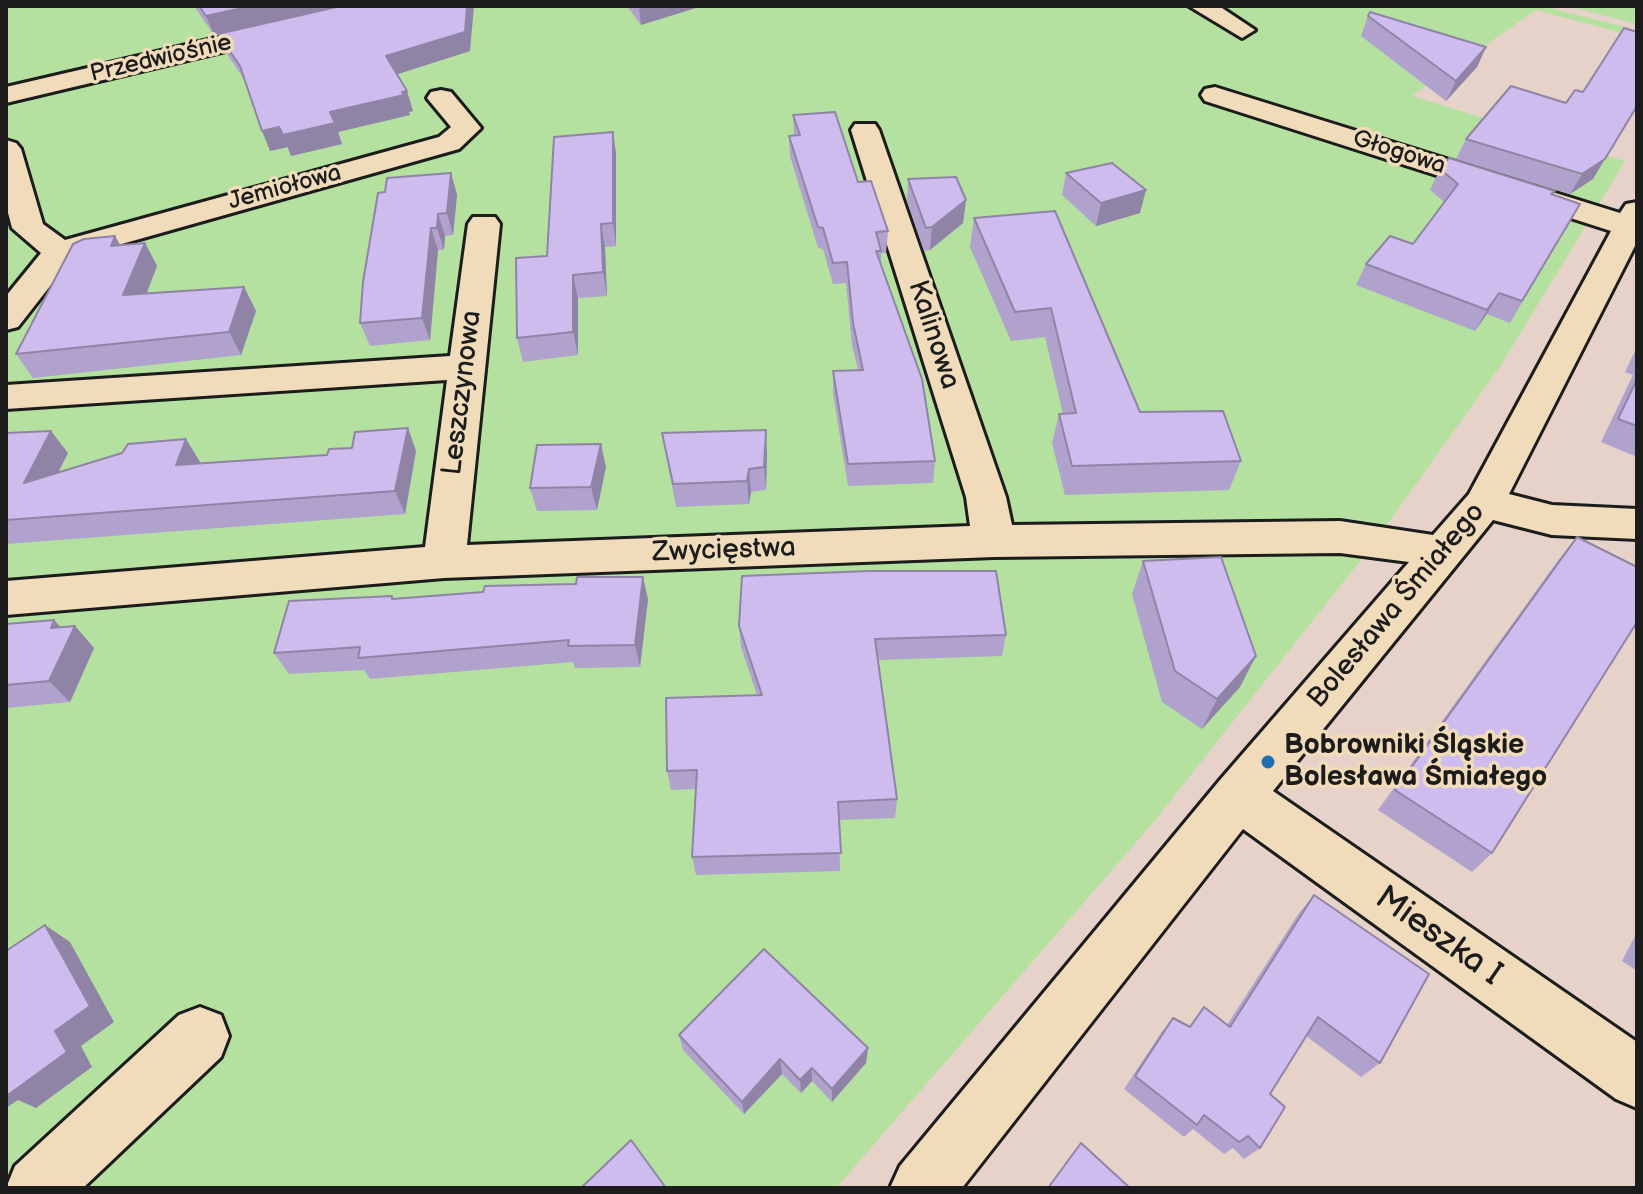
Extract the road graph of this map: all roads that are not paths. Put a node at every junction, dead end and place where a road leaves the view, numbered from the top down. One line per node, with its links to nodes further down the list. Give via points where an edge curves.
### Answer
1 (386, 6): 4 (street, Przedwiośnie)
2 (1201, 6): 3 (street)
3 (1242, 30)
4 (17, 92)
5 (1215, 95): 9 (street, Głogowa)
6 (441, 98): 11 (street, Jemiołowa, via 467,128 449,143)
7 (865, 130): 17 (street, Kalinowa, via 986,497)
8 (6, 149): 11 (street, via 28,228)
9 (1633, 218): 15 (street, Bolesława Śmiałego)
10 (484, 224): 13 (street, Leszczynowa)
11 (60, 251): 12 (street)
12 (6, 319)
13 (465, 367): 14 (street); 19 (street, Leszczynowa)
14 (6, 397)
15 (1484, 503): 16 (street, via 1552,520); 18 (street, Bolesława Śmiałego)
16 (1637, 524)
17 (994, 541): 18 (street, Zwycięstwa, via 1340,537); 19 (street, Zwycięstwa)
18 (1442, 553): 21 (street, Bolesława Śmiałego)
19 (444, 562): 20 (street, Zwycięstwa)
20 (6, 598)
21 (1238, 796): 23 (street, Mieszka I); 25 (street, Bolesława Śmiałego)
22 (200, 1036): 24 (street)
23 (1637, 1078)
24 (37, 1188)
25 (922, 1188)

